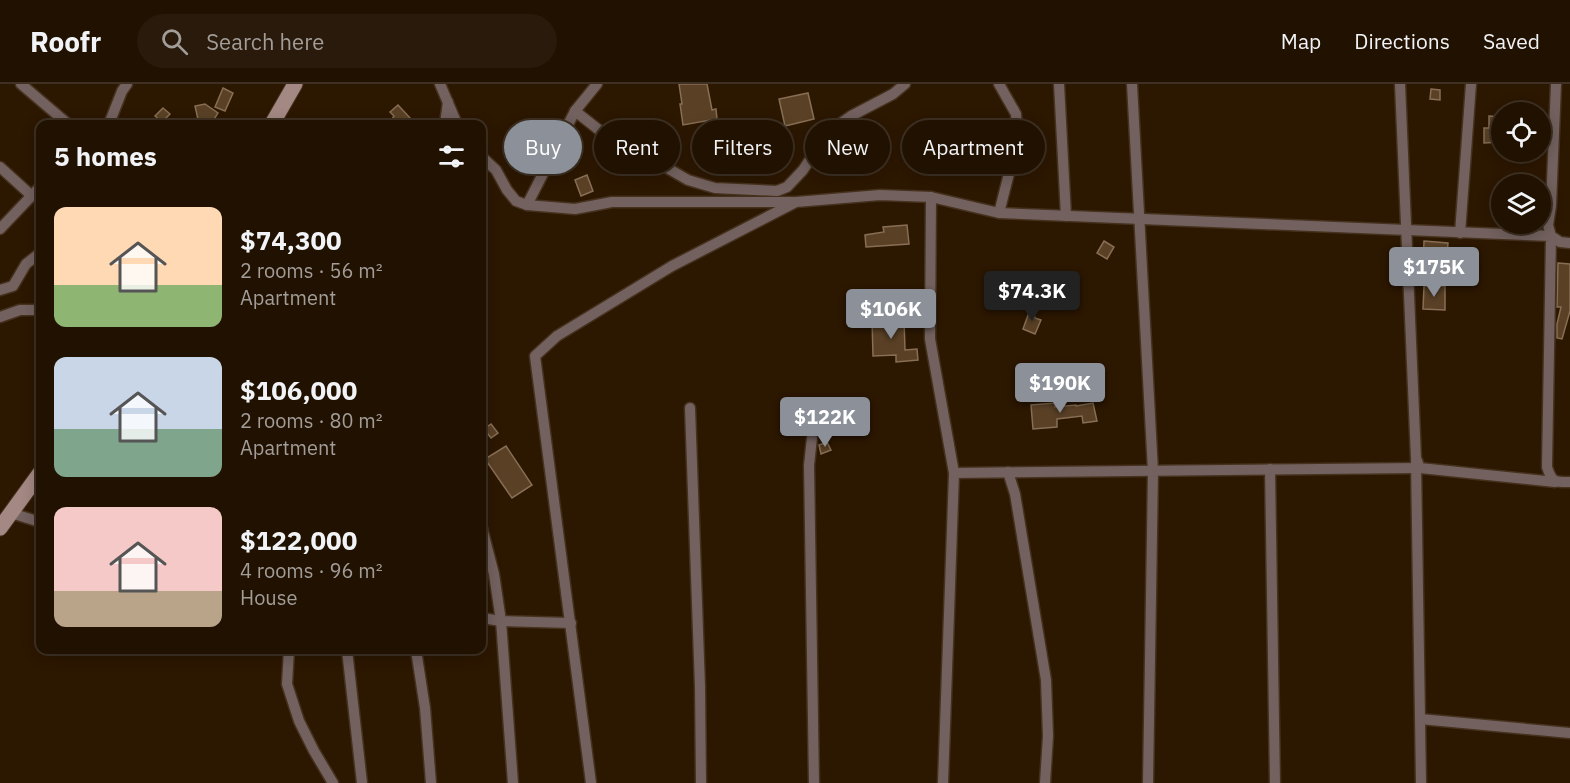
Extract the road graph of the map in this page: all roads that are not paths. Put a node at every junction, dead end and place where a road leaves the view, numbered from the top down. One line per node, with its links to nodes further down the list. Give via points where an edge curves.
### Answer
1 (21, 84): 15 (street)
2 (128, 84): 16 (street)
3 (295, 84): 17 (main road)
4 (440, 84): 13 (street)
5 (597, 84): 14 (street)
6 (905, 84): 14 (street, via 828,132 803,170 787,187 777,191 715,188 687,180 599,130)
7 (999, 84): 27 (street, via 1016,114 1017,138)
8 (1059, 84): 28 (street)
9 (1132, 84): 29 (street)
10 (1400, 84): 31 (street)
11 (1470, 84): 32 (street)
12 (1556, 84): 33 (street, via 1548,225)
13 (448, 101): 18 (street); 19 (street)
14 (574, 111): 26 (street)
15 (63, 120)
16 (111, 120)
17 (275, 120)
18 (446, 120)
19 (455, 120)
20 (486, 161): 26 (street, via 516,201)
21 (0, 167): 23 (street)
22 (36, 192): 23 (street)
23 (32, 196): 30 (street)
24 (930, 197): 25 (street, via 880,195); 27 (street); 45 (street, via 930,339)
25 (796, 202): 26 (street, via 612,202 575,209); 54 (street, via 672,266 557,336 535,356)
26 (527, 205)
27 (999, 213): 28 (street)
28 (1066, 216): 29 (street)
29 (1140, 219): 31 (street); 43 (street)
30 (0, 229)
31 (1406, 231): 32 (street); 41 (street)
32 (1460, 233): 33 (street)
33 (1551, 236): 34 (street); 47 (street, via 1547,467)
34 (1570, 243)
35 (36, 256): 36 (street, via 26,264 13,286)
36 (0, 290)
37 (36, 310): 38 (street, via 20,310)
38 (0, 318)
39 (690, 408): 65 (street)
40 (812, 438): 66 (street, via 809,465)
41 (1417, 465): 42 (street); 47 (street); 58 (street)
42 (1269, 469): 43 (street); 70 (street)
43 (1154, 471): 44 (street); 69 (street)
44 (1008, 472): 45 (street); 68 (street, via 1046,680)
45 (954, 473): 67 (street)
46 (36, 478): 49 (main road)
47 (1555, 482): 48 (street)
48 (1570, 482)
49 (4, 521): 50 (street)
50 (36, 522)
51 (486, 543): 53 (street)
52 (486, 619): 53 (street)
53 (501, 621): 54 (street); 63 (street)
54 (571, 623): 64 (street)
55 (289, 654): 60 (street, via 287,684 299,721)
56 (347, 654): 61 (street)
57 (417, 654): 62 (street)
58 (1420, 719): 59 (street); 71 (street)
59 (1570, 733)
60 (333, 783)
61 (362, 783)
62 (431, 783)
63 (513, 783)
64 (591, 783)
65 (701, 783)
66 (814, 783)
67 (944, 783)
68 (1045, 783)
69 (1148, 783)
70 (1275, 783)
71 (1421, 783)

